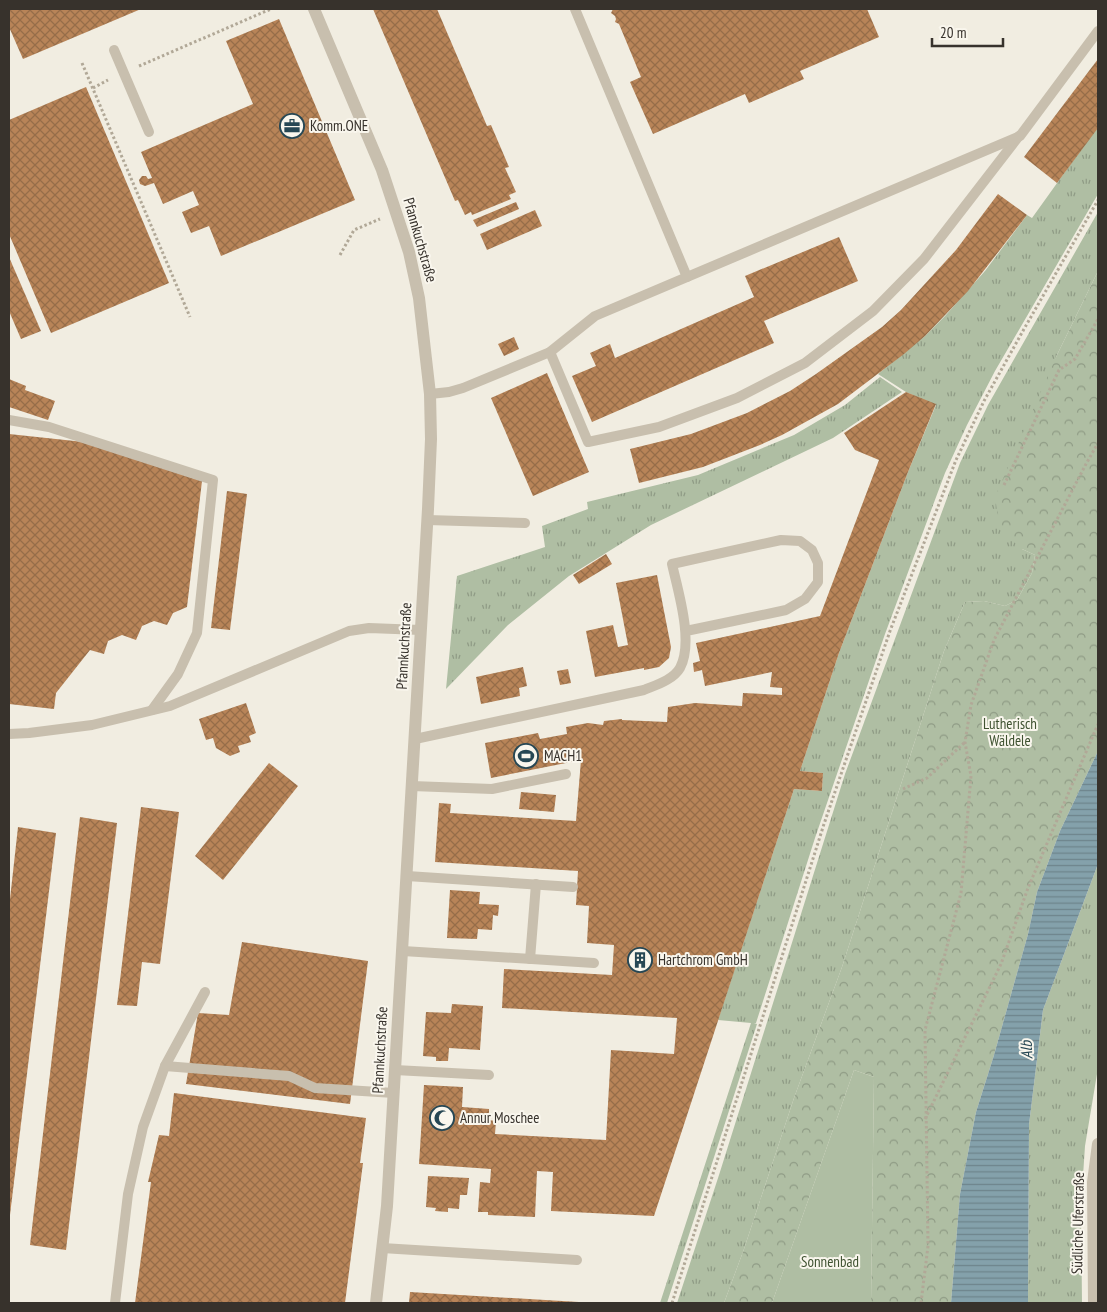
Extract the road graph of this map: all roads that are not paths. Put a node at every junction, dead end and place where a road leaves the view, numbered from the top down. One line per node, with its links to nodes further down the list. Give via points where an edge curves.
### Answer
1 (314, 9): 9 (street, Pfannkuchstraße, via 397,212 419,298)
2 (575, 9): 7 (lane)
3 (1098, 31): 6 (lane)
4 (114, 50): 5 (lane)
5 (149, 132)
6 (1020, 136): 7 (lane); 8 (lane, via 924,259 873,311 805,362 737,398 659,427 588,442)
7 (688, 277): 8 (lane, via 595,316)
8 (550, 352): 9 (lane, via 463,388)
9 (430, 394): 11 (street, Pfannkuchstraße)
10 (9, 420): 15 (lane, via 49,427 213,480 197,633 178,674)
11 (428, 520): 12 (lane); 13 (street, Pfannkuchstraße)
12 (525, 523)
13 (422, 630): 15 (lane, via 369,628 349,631 213,689); 17 (street, Pfannkuchstraße)
14 (686, 631): 14 (lane, via 786,610 805,599 818,582 818,563 812,550 800,541 780,540 672,564); 17 (lane, via 680,668 666,681 644,690)
15 (152, 710): 16 (lane, via 92,725)
16 (9, 734)
17 (415, 739): 19 (street, Pfannkuchstraße)
18 (566, 774): 19 (lane, via 492,789)
19 (412, 786): 20 (street, Pfannkuchstraße)
20 (407, 876): 21 (lane); 23 (street, Pfannkuchstraße)
21 (536, 884): 22 (lane); 24 (lane)
22 (573, 887)
23 (403, 951): 24 (lane); 28 (street, Pfannkuchstraße)
24 (530, 959): 25 (lane)
25 (594, 963)
26 (205, 992): 27 (lane)
27 (165, 1066): 30 (lane, via 289,1076 315,1088); 34 (lane, via 143,1128 128,1194)
28 (395, 1070): 29 (lane); 30 (street, Pfannkuchstraße)
29 (489, 1075)
30 (394, 1094): 32 (street, Pfannkuchstraße)
31 (1098, 1144): 36 (street, Südliche Uferstraße, via 1093,1182)
32 (382, 1248): 33 (lane); 35 (street, Pfannkuchstraße)
33 (577, 1260)
34 (115, 1303)
35 (376, 1303)
36 (1094, 1303)

